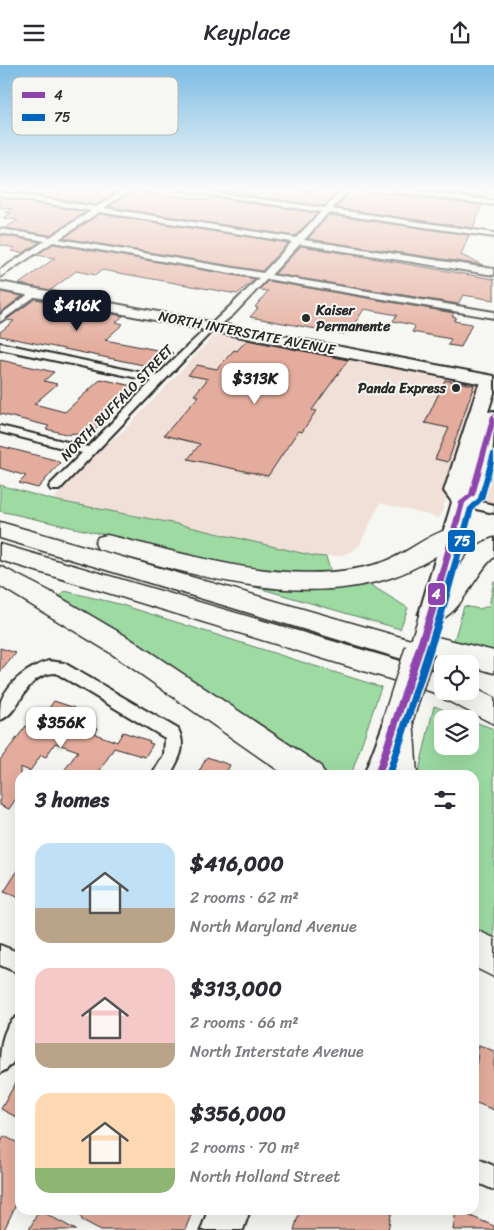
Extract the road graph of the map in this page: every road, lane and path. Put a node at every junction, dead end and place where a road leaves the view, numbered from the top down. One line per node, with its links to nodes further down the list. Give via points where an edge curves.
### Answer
1 (46, 244): 6 (street)
2 (78, 244): 7 (street)
3 (295, 244): 7 (street, NORTH BUFFALO STREET)
4 (319, 244): 5 (street)
5 (494, 272)
6 (0, 275): 12 (street, NORTH INTERSTATE AVENUE)
7 (264, 276): 10 (street); 12 (street, NORTH BUFFALO STREET)
8 (0, 286): 9 (street, NORTH INTERSTATE AVENUE)
9 (37, 292): 11 (street); 12 (street, NORTH INTERSTATE AVENUE)
10 (494, 315)
11 (0, 319)
12 (219, 322): 14 (street, NORTH INTERSTATE AVENUE); 15 (street, NORTH BUFFALO STREET); 16 (street, NORTH INTERSTATE AVENUE)
13 (0, 346): 15 (street)
14 (494, 368)
15 (160, 380): 19 (street, NORTH BUFFALO STREET)
16 (494, 382): 21 (main road, via 486,387 454,491)
17 (494, 416): 21 (main road, via 472,495)
18 (0, 429): 19 (street)
19 (90, 451): 20 (street, NORTH BUFFALO STREET)
20 (55, 487)
21 (462, 502): 22 (street); 25 (main road)
22 (494, 509)
23 (0, 518): 25 (highway, via 235,571 303,582 352,579 385,571)
24 (0, 530): 30 (highway)
25 (452, 536): 29 (main road)
26 (494, 546): 29 (highway, via 478,557 457,589)
27 (0, 552): 35 (highway)
28 (0, 575): 43 (highway, via 102,634)
29 (431, 614): 41 (main road, bridge)
30 (348, 630): 31 (highway, via 388,633); 33 (highway, via 385,644)
31 (494, 662)
32 (479, 671): 34 (highway)
33 (434, 673)
34 (494, 675)
35 (434, 677)
36 (479, 695): 38 (highway)
37 (476, 700): 39 (highway)
38 (494, 700)
39 (494, 712)
40 (0, 714): 42 (street, via 40,668 59,667 165,728 176,740 174,751)
41 (398, 719): 44 (main road); 45 (highway)
42 (163, 770)
43 (302, 770)
44 (380, 770)
45 (401, 770)
46 (479, 950): 48 (highway)
47 (0, 955): 49 (street)
48 (494, 958)
49 (15, 962)
50 (15, 1035): 51 (street)
51 (0, 1062)
52 (479, 1171): 53 (street)
53 (494, 1178)
54 (227, 1215): 55 (main road)
55 (222, 1230)

